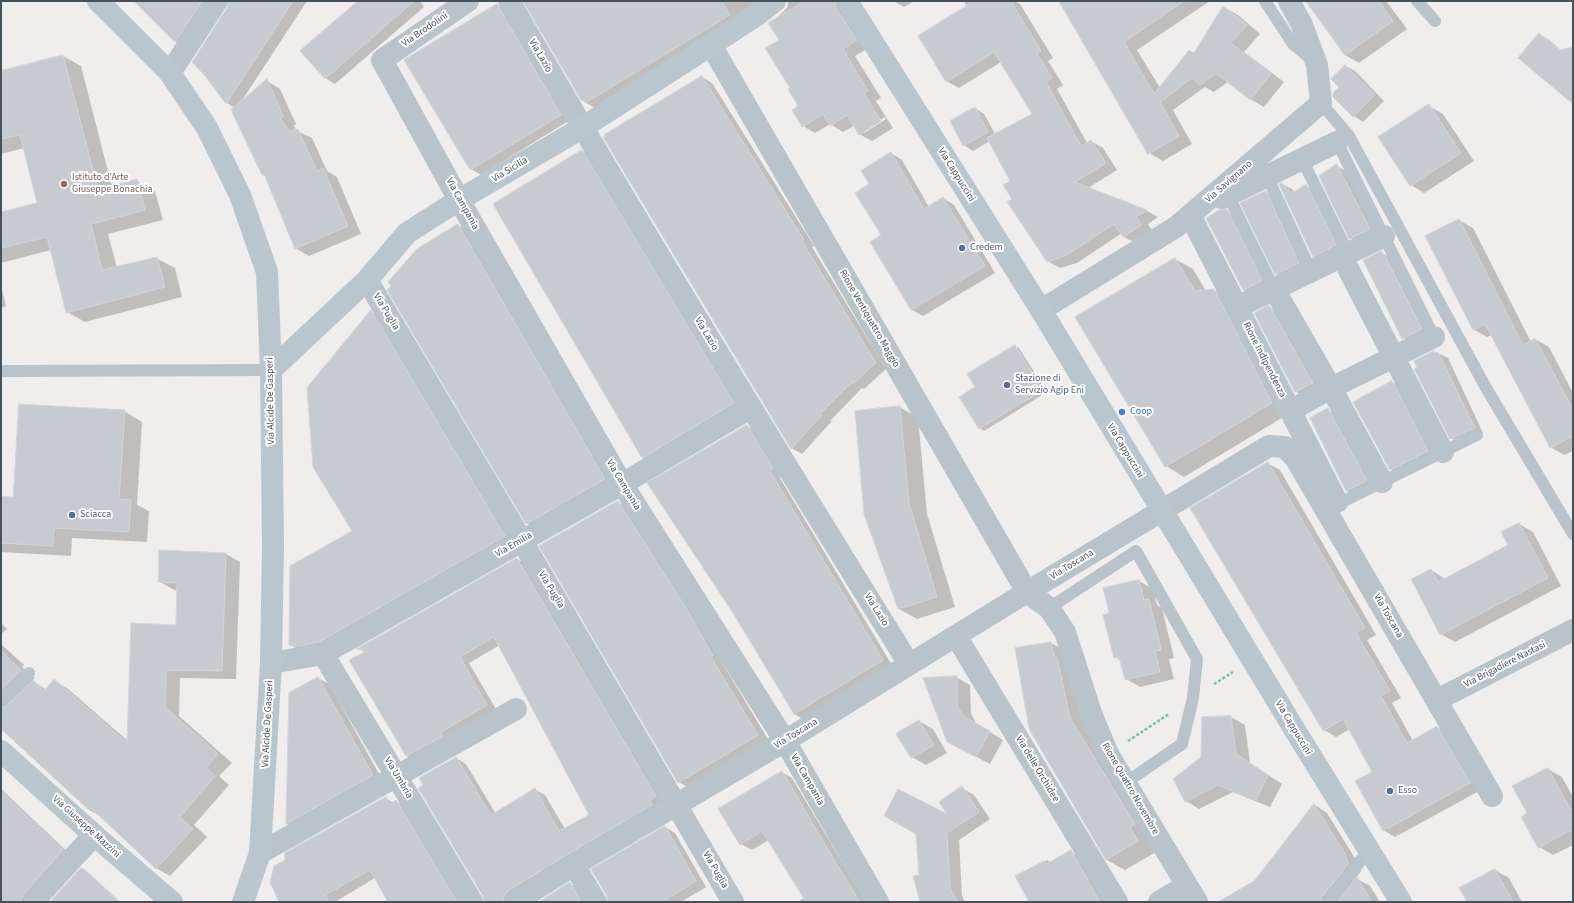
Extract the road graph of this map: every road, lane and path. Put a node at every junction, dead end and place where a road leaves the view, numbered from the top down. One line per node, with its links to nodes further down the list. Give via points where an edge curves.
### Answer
1 (98, 1): 14 (street, Via Alcide De Gasperi)
2 (217, 1): 14 (street)
3 (468, 1): 12 (street, Via Brodolini)
4 (509, 1): 16 (street, Via Lazio)
5 (846, 1): 29 (street, Via Cappuccini)
6 (1265, 1): 13 (lane, via 1293,44)
7 (1289, 1): 13 (street, via 1302,25)
8 (1417, 1): 10 (lane)
9 (763, 5): 11 (street, Via Sicilia)
10 (1435, 21)
11 (711, 45): 16 (street, Via Sicilia); 45 (street, Rione Ventiquattro Maggio)
12 (382, 60): 21 (street, Via Campania)
13 (1317, 65): 15 (street)
14 (170, 73): 32 (street, Via Alcide De Gasperi, via 207,128 240,195 267,272)
15 (1321, 103): 22 (street, Via Savignano); 43 (lane, via 1349,136 1485,386)
16 (582, 128): 21 (street, Via Sicilia); 35 (street, Via Lazio)
17 (1336, 142): 18 (street); 23 (lane)
18 (1302, 159): 19 (street); 24 (lane)
19 (1267, 176): 20 (street); 25 (lane)
20 (1228, 195): 22 (street); 27 (lane)
21 (459, 200): 26 (street, Via Sicilia, via 407,233); 40 (street, Via Campania)
22 (1192, 213): 28 (street, Rione Indipendenza); 29 (street, Via Savignano, via 1176,227)
23 (1384, 236): 24 (street); 30 (lane)
24 (1345, 255): 25 (street); 31 (street)
25 (1312, 271): 27 (street)
26 (367, 280): 32 (street, Via Sicilia); 44 (street, Via Puglia)
27 (1274, 289): 28 (street); 34 (street)
28 (1236, 307): 36 (street, Rione Indipendenza)
29 (1041, 310): 42 (street, Via Cappuccini)
30 (1434, 337): 31 (street)
31 (1394, 358): 34 (street); 38 (street)
32 (271, 370): 33 (lane); 50 (street, Via Alcide De Gasperi)
33 (1, 371)
34 (1331, 388): 36 (street); 39 (street)
35 (750, 408): 40 (street, Via Emilia); 51 (street, Via Lazio)
36 (1290, 411): 41 (street, Rione Indipendenza)
37 (1477, 435): 38 (lane)
38 (1443, 452): 39 (lane)
39 (1382, 482): 41 (lane)
40 (622, 484): 44 (street, Via Emilia); 58 (street, Via Campania)
41 (1338, 504)
42 (1162, 511): 45 (street, Via Toscana); 55 (street, Via Toscana, via 1269,446 1285,447 1300,466); 66 (street, Via Cappuccini)
43 (1573, 534)
44 (522, 541): 49 (street, Via Emilia); 64 (street, Via Puglia)
45 (1027, 592): 46 (street, Rione Quattro Novembre); 48 (street, Via Toscana)
46 (1049, 608): 54 (lane, via 1136,551 1197,659); 60 (street, Rione Quattro Novembre, via 1065,632 1090,713)
47 (1573, 630): 55 (street, Via Brigadiere Nastasi)
48 (956, 636): 51 (street, Via Toscana); 78 (street, Via delle Orchidee)
49 (323, 654): 50 (street, Via Emilia); 61 (street, Via Umbria)
50 (271, 663): 67 (street, Via Alcide De Gasperi)
51 (909, 664): 58 (street, Via Toscana)
52 (29, 673): 56 (lane)
53 (1216, 683): 54 (path)
54 (1193, 698): 60 (path); 62 (lane, via 1182,744)
55 (1437, 700): 63 (street, Via Toscana)
56 (1, 702)
57 (516, 709): 61 (street)
58 (785, 741): 64 (street, Via Toscana); 77 (street, Via Campania)
59 (1, 751): 65 (street, Via Giuseppe Mazzini)
60 (1108, 754): 62 (street, Rione Quattro Novembre)
61 (397, 776): 67 (street); 73 (street, Via Umbria)
62 (1125, 783): 69 (street, Rione Quattro Novembre)
63 (1492, 796)
64 (677, 804): 68 (street, Via Toscana); 76 (street, Via Puglia)
65 (94, 836): 70 (street); 71 (street, Via Giuseppe Mazzini)
66 (1369, 850): 80 (lane); 81 (street, Via Cappuccini)
67 (260, 853): 72 (street, Via Alcide De Gasperi)
68 (574, 865): 74 (street, Via Toscana); 75 (street)
69 (1192, 894): 79 (street)
70 (33, 902)
71 (172, 902)
72 (243, 902)
73 (472, 902)
74 (515, 902)
75 (596, 902)
76 (733, 902)
77 (878, 902)
78 (1117, 902)
79 (1159, 902)
80 (1328, 902)
81 (1401, 902)

